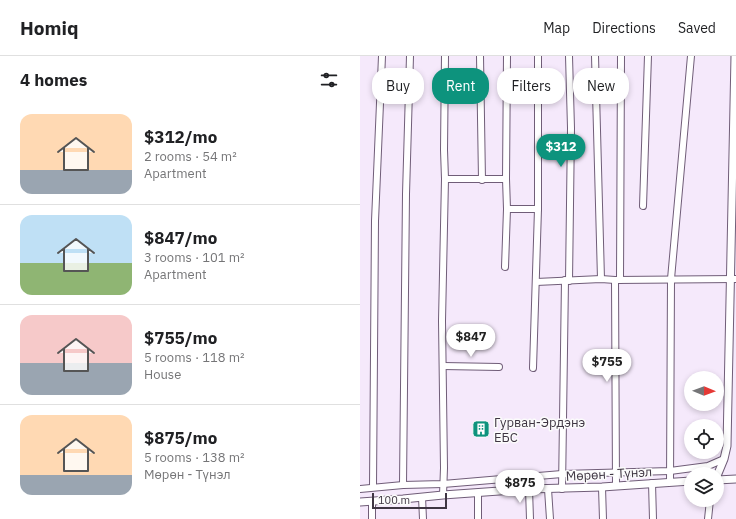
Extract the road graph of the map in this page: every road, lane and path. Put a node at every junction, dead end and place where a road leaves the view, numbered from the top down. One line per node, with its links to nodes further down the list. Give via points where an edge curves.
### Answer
1 (382, 56): 42 (street, via 375,221)
2 (410, 56): 40 (street)
3 (445, 56): 13 (street)
4 (480, 56): 15 (street)
5 (507, 56): 14 (street)
6 (538, 56): 18 (street)
7 (569, 56): 23 (street, via 571,128)
8 (595, 56): 20 (street)
9 (621, 56): 24 (street)
10 (648, 56): 16 (street)
11 (691, 56): 21 (street)
12 (735, 56): 22 (street)
13 (445, 179): 15 (street); 26 (street)
14 (506, 179): 15 (street); 17 (street)
15 (482, 180)
16 (643, 206)
17 (507, 209): 18 (street); 19 (street)
18 (538, 209): 25 (street)
19 (506, 267)
20 (601, 279): 23 (street); 24 (street)
21 (671, 279): 22 (street); 24 (street); 31 (street)
22 (733, 279): 29 (street, via 727,446)
23 (567, 280): 25 (street); 33 (street)
24 (617, 280): 32 (street)
25 (536, 282): 28 (street)
26 (443, 366): 27 (street); 39 (street)
27 (499, 367)
28 (534, 368)
29 (724, 459): 30 (street); 31 (street, via 708,466)
30 (721, 467)
31 (670, 471): 32 (street); 37 (street)
32 (616, 473): 33 (street); 41 (street)
33 (562, 474): 39 (street); 47 (street)
34 (736, 479): 35 (street)
35 (724, 480)
36 (684, 481): 37 (street, Мөрөн - Түнэл)
37 (670, 482): 38 (street, Мөрөн - Түнэл)
38 (652, 483): 41 (street, Мөрөн - Түнэл); 60 (street)
39 (443, 484): 40 (street); 49 (street)
40 (403, 485): 42 (street)
41 (616, 486): 43 (street, Мөрөн - Түнэл)
42 (373, 487): 44 (street)
43 (602, 487): 47 (street, Мөрөн - Түнэл); 59 (street)
44 (360, 489)
45 (529, 489): 46 (street, Мөрөн - Түнэл); 48 (street, Мөрөн - Түнэл); 57 (street)
46 (548, 489): 47 (street, Мөрөн - Түнэл); 58 (street)
47 (562, 489)
48 (478, 493): 49 (street, Мөрөн - Түнэл); 56 (street)
49 (443, 495): 50 (street, Мөрөн - Түнэл)
50 (422, 497): 51 (street, Мөрөн - Түнэл); 55 (street)
51 (372, 501): 52 (street, Мөрөн - Түнэл); 54 (street)
52 (360, 502)
53 (709, 507): 61 (street)
54 (372, 519)
55 (423, 519)
56 (478, 519)
57 (530, 519)
58 (550, 519)
59 (603, 519)
60 (653, 519)
61 (708, 519)

